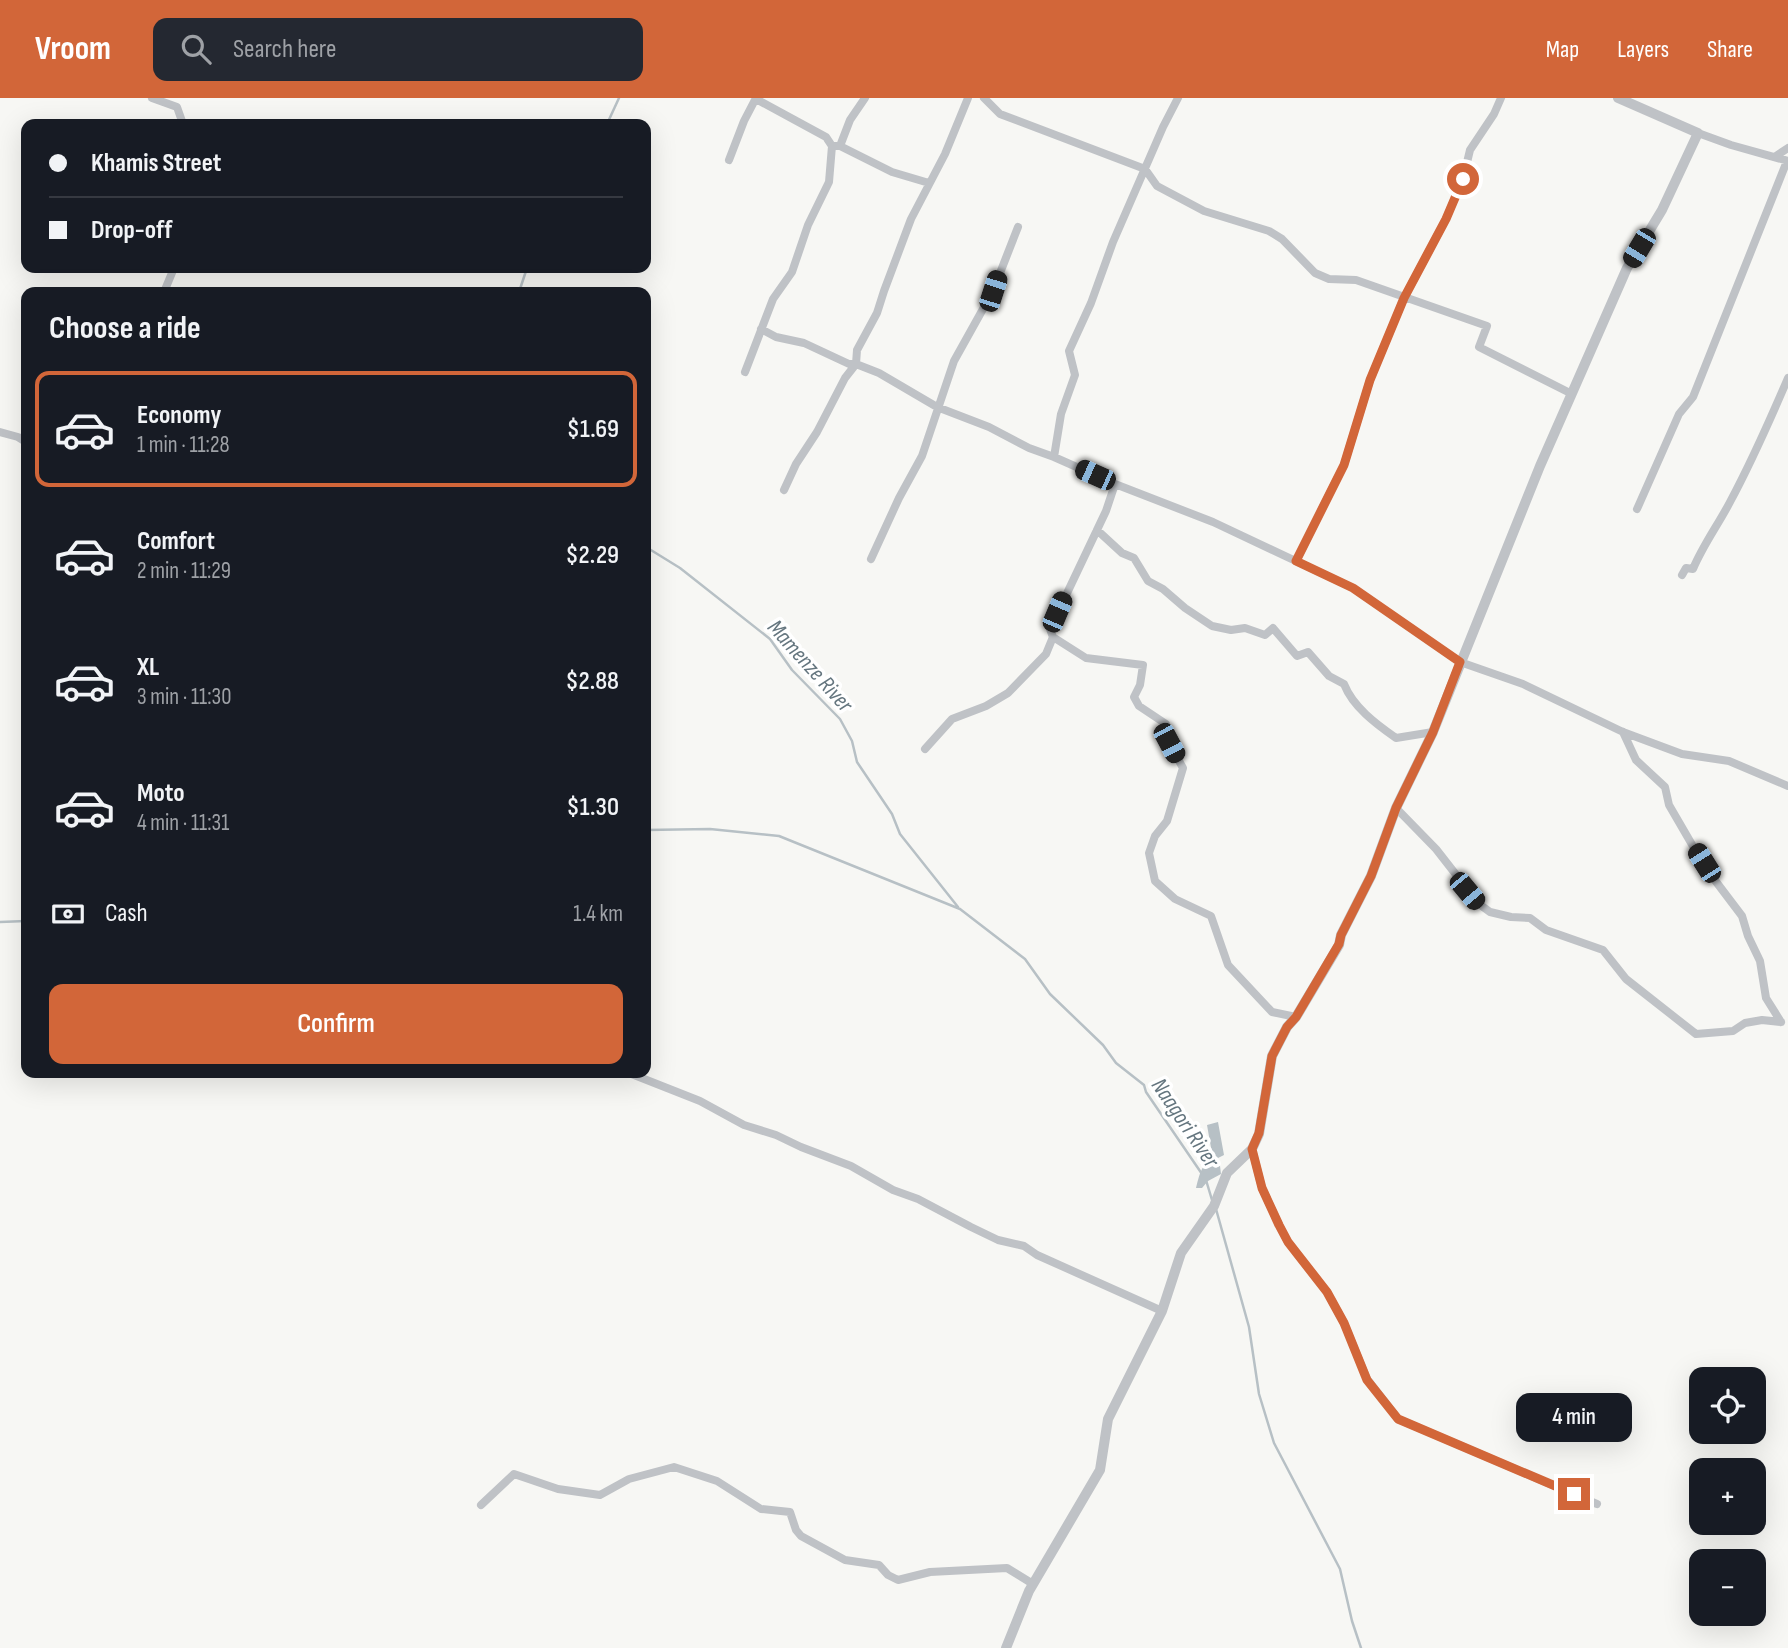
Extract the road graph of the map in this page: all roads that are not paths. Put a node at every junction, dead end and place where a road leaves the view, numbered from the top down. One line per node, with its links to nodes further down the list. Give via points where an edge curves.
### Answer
1 (152, 98): 9 (street, via 177,107)
2 (756, 98): 11 (street); 14 (street)
3 (865, 98): 11 (street)
4 (968, 98): 17 (street)
5 (984, 98): 16 (street, via 1000,114)
6 (1178, 98): 16 (street)
7 (1501, 98): 19 (street, via 1470,150 1446,219)
8 (1618, 98): 10 (street)
9 (181, 119)
10 (1698, 133): 13 (street); 24 (street, via 1662,209 1627,268)
11 (836, 146): 17 (street); 20 (street, via 829,182 792,272 773,299)
12 (1788, 148): 13 (street)
13 (1776, 156): 15 (street)
14 (729, 160)
15 (1788, 161): 31 (street, via 1693,397 1679,414)
16 (1145, 169): 19 (street, via 1157,186 1204,211 1269,231 1315,273 1328,279 1356,280); 28 (street, via 1069,351 1074,375)
17 (929, 183): 21 (street, via 877,313 857,350)
18 (1018, 228): 25 (street)
19 (1404, 298): 24 (street, via 1487,326 1479,347); 34 (street, via 1370,380 1344,465)
20 (761, 330): 21 (street); 22 (street)
21 (856, 364): 25 (street); 30 (street)
22 (745, 372)
23 (1788, 378): 35 (street, via 1720,522 1693,569 1686,568)
24 (1572, 394): 37 (street)
25 (937, 407): 28 (street); 33 (street, via 922,456)
26 (0, 432): 27 (street)
27 (21, 440)
28 (1054, 457): 29 (street)
29 (1115, 484): 32 (street); 34 (street)
30 (784, 490)
31 (1637, 509)
32 (1097, 530): 36 (street, via 1050,629); 38 (street, via 1134,558 1148,581 1212,626 1245,628 1265,635 1273,628 1297,656 1308,652 1396,738)
33 (871, 559)
34 (1296, 561): 37 (street, via 1353,588)
35 (1682, 575)
36 (1053, 637): 40 (street, via 1046,654 1008,693 952,719); 43 (street, via 1086,658 1143,665 1134,697 1139,706 1166,724 1169,743 1183,768 1167,821 1149,853 1155,881 1175,899 1211,916 1228,965 1272,1012)
37 (1460, 662): 38 (street); 39 (street, via 1523,684)
38 (1433, 732): 42 (street)
39 (1623, 732): 41 (street, via 1682,754 1729,761); 42 (street, via 1636,760 1665,787 1669,805 1694,848 1742,916 1760,961 1766,998 1781,1021 1762,1020 1733,1031 1696,1034 1626,979 1603,950 1546,930 1530,918 1490,912 1479,904 1437,849)
40 (925, 749)
41 (1788, 786)
42 (1396, 808): 43 (street, via 1339,944)
43 (1296, 1017): 45 (street, via 1272,1056)
44 (642, 1078): 46 (street, via 744,1125 851,1166 998,1240 1024,1246)
45 (1252, 1149): 46 (street, via 1227,1173 1214,1206 1181,1253); 47 (street, via 1262,1188 1288,1242 1327,1292 1367,1380 1398,1419)
46 (1162, 1311): 49 (street, via 1108,1419 1100,1470)
47 (1597, 1504)
48 (481, 1505): 49 (street, via 514,1474 558,1489 600,1495 629,1479 674,1467 717,1481 761,1509 790,1512 801,1536 845,1560 879,1564 898,1580 930,1572 1007,1569)
49 (1032, 1584): 50 (street)
50 (1006, 1648)

